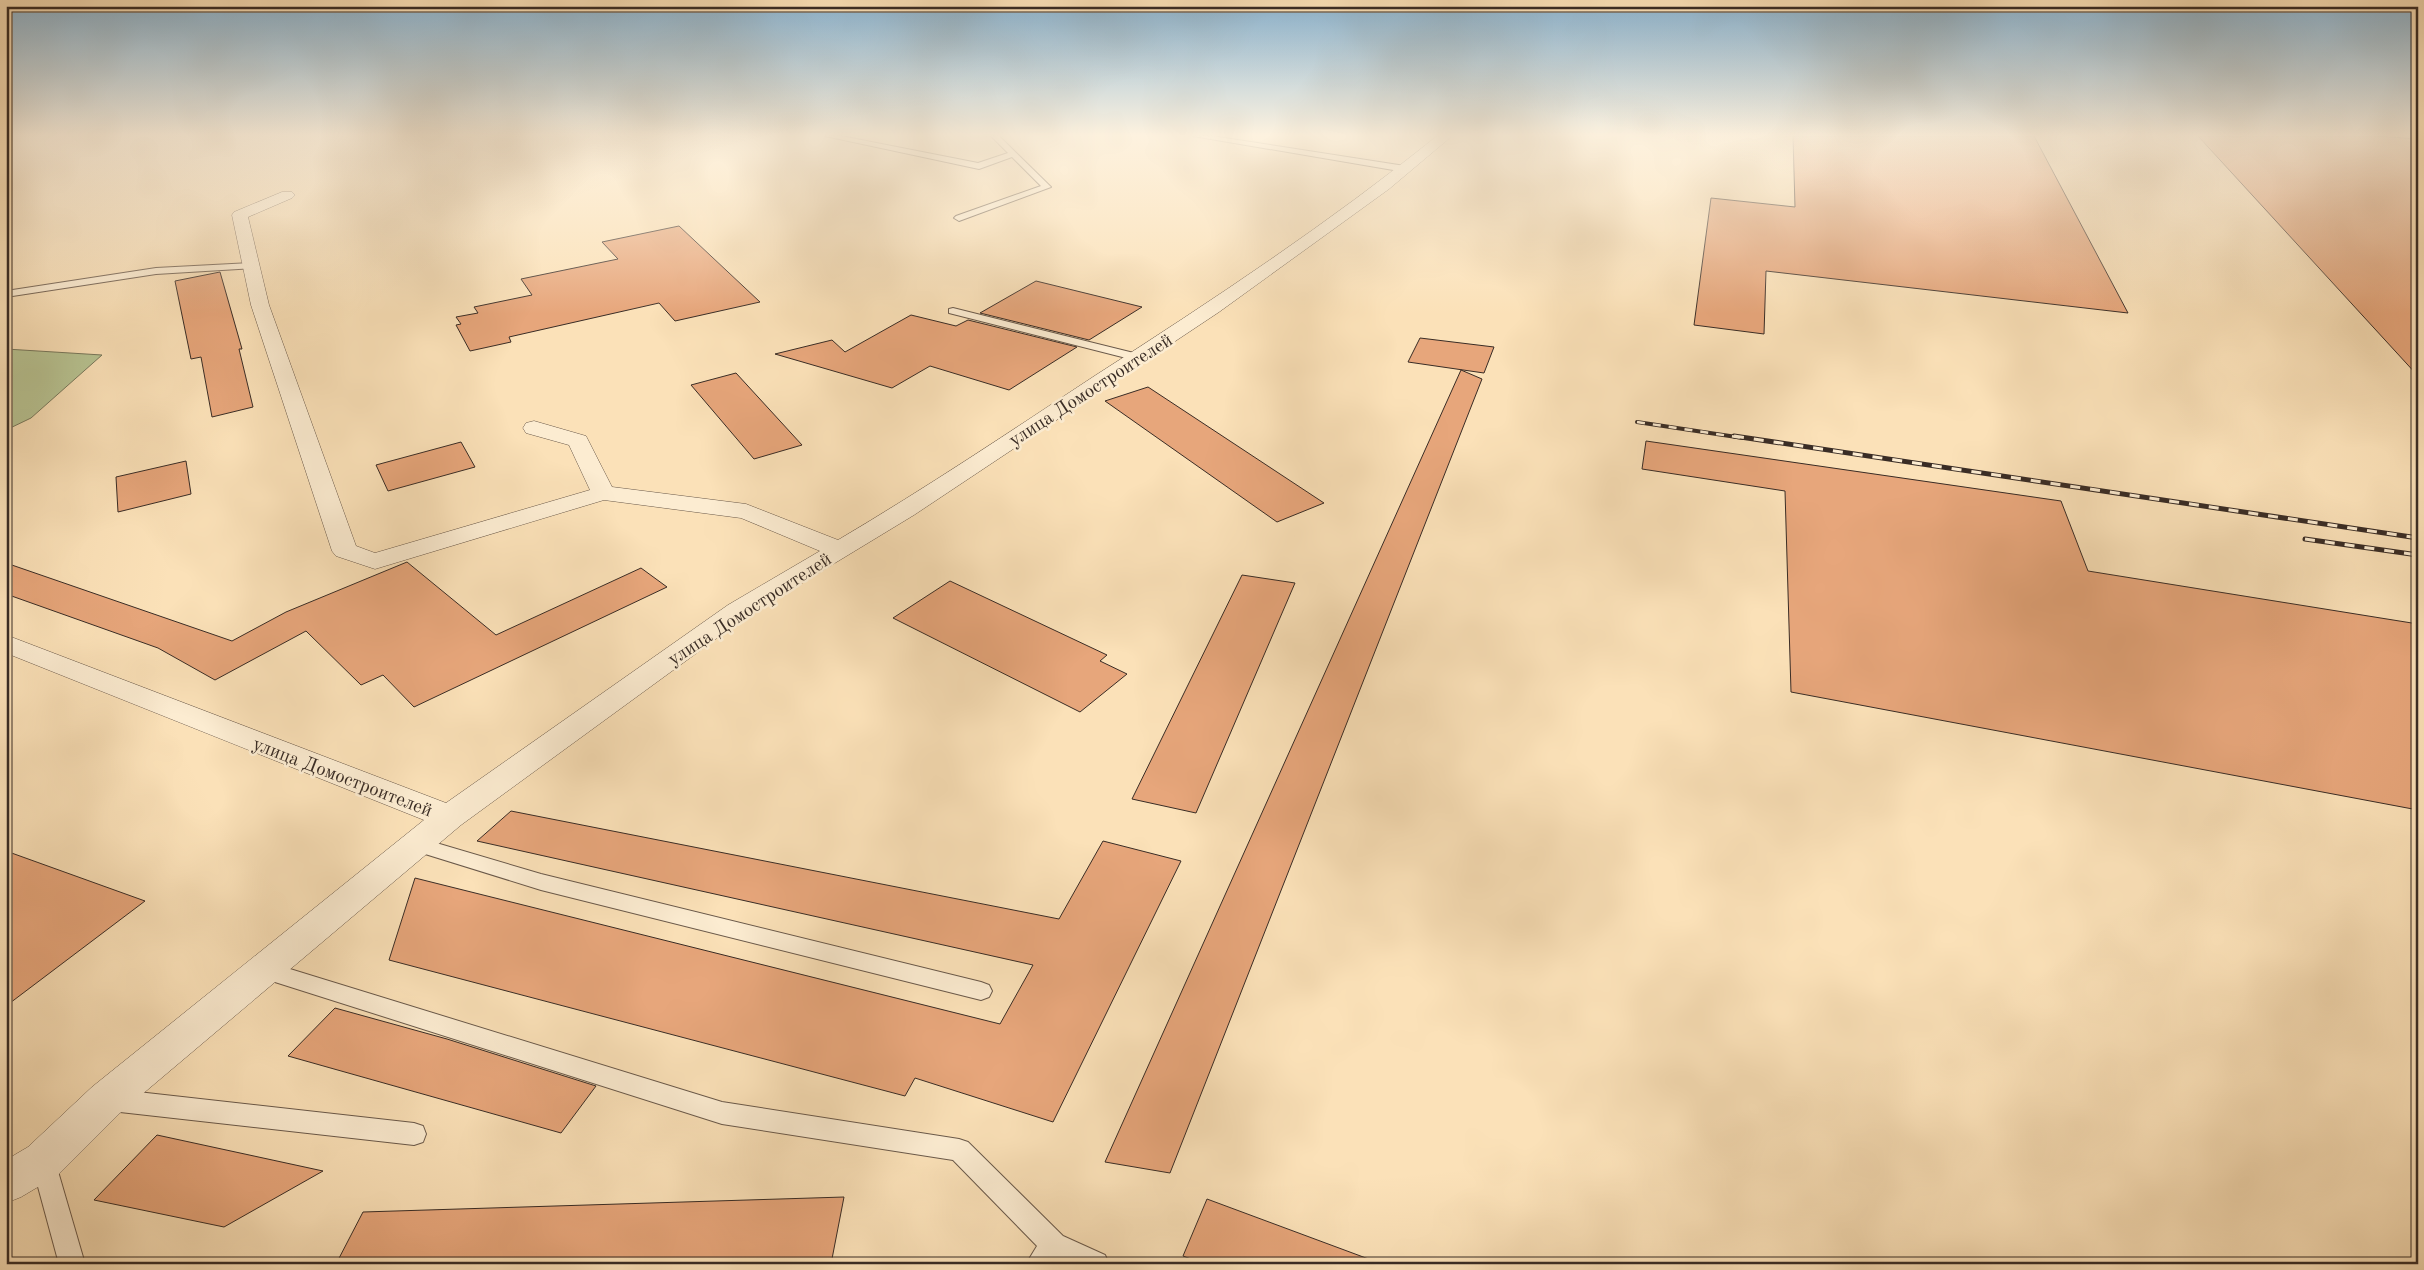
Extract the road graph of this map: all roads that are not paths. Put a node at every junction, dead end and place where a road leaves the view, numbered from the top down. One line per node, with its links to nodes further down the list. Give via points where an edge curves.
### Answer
1 (287, 195): 5 (street, via 240,215)
2 (1024, 195): 4 (lane)
3 (1368, 195): 8 (street, улица Домостроителей, via 1212,308)
4 (959, 218)
5 (251, 266): 6 (lane, via 156,271); 10 (street, via 260,304 345,551 376,561)
6 (6, 294)
7 (953, 311): 8 (lane)
8 (1138, 357): 11 (street, улица Домостроителей)
9 (534, 428): 10 (street, via 578,441)
10 (603, 493): 11 (street, via 746,510)
11 (840, 550): 13 (street, улица Домостроителей, via 737,612)
12 (6, 643): 13 (street, улица Домостроителей)
13 (449, 817): 14 (street)
14 (416, 844): 15 (street); 16 (lane, via 541,882)
15 (264, 970): 17 (street); 21 (lane, via 722,1113 959,1150)
16 (981, 991)
17 (106, 1100): 18 (lane); 19 (street)
18 (414, 1134)
19 (43, 1161): 20 (street); 22 (lane)
20 (6, 1183)
21 (1047, 1254): 23 (lane)
22 (72, 1264)
23 (1096, 1264)

